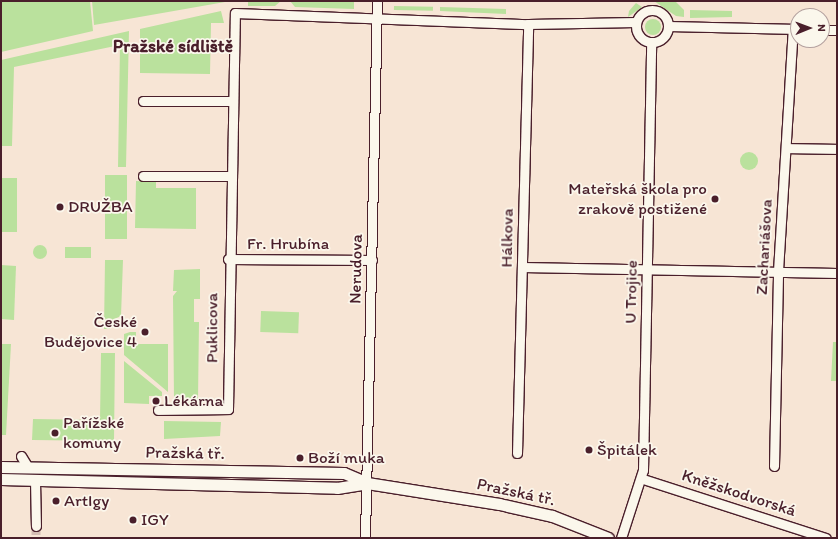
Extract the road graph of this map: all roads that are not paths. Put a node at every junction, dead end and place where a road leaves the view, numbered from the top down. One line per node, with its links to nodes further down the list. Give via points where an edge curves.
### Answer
1 (377, 1): 3 (street, Nerudova)
2 (648, 5): 4 (street); 6 (street, via 660,12)
3 (377, 17): 5 (street); 11 (street, Puklicova, via 235,13); 17 (street, Nerudova)
4 (636, 22): 5 (street); 8 (street, via 638,36)
5 (528, 24): 18 (street, Hálkova)
6 (668, 26): 7 (street); 8 (street, via 661,40)
7 (790, 29)
8 (651, 43): 19 (street, U Trojice)
9 (794, 48): 12 (street, Zachariášova)
10 (143, 100): 11 (street)
11 (232, 101): 15 (street, Puklicova)
12 (786, 148): 13 (street); 20 (street, Zachariášova)
13 (837, 149)
14 (142, 176): 15 (street)
15 (230, 176): 16 (street, Puklicova)
16 (228, 259): 17 (street, Fr. Hrubína); 22 (street, Puklicova, via 228,409)
17 (372, 260): 31 (street, Nerudova)
18 (522, 267): 19 (street); 23 (street, Hálkova)
19 (647, 269): 20 (street); 28 (street, U Trojice)
20 (778, 271): 21 (street); 25 (street, Zachariášova)
21 (837, 273)
22 (158, 410)
23 (517, 453)
24 (21, 456): 27 (street)
25 (774, 466)
26 (1, 467): 27 (street, Pražská tř.)
27 (31, 468): 30 (street); 31 (street, Pražská tř., via 344,473)
28 (643, 479): 35 (street, U Trojice); 36 (street, Kněžskodvorská)
29 (1, 480): 30 (street, Pražská tř.)
30 (35, 480): 31 (street, Pražská tř., via 337,488); 32 (street)
31 (367, 483): 33 (street, Nerudova); 34 (street, Pražská tř., via 499,504 552,516)
32 (36, 526)
33 (365, 538)
34 (608, 538)
35 (621, 538)
36 (826, 538)

